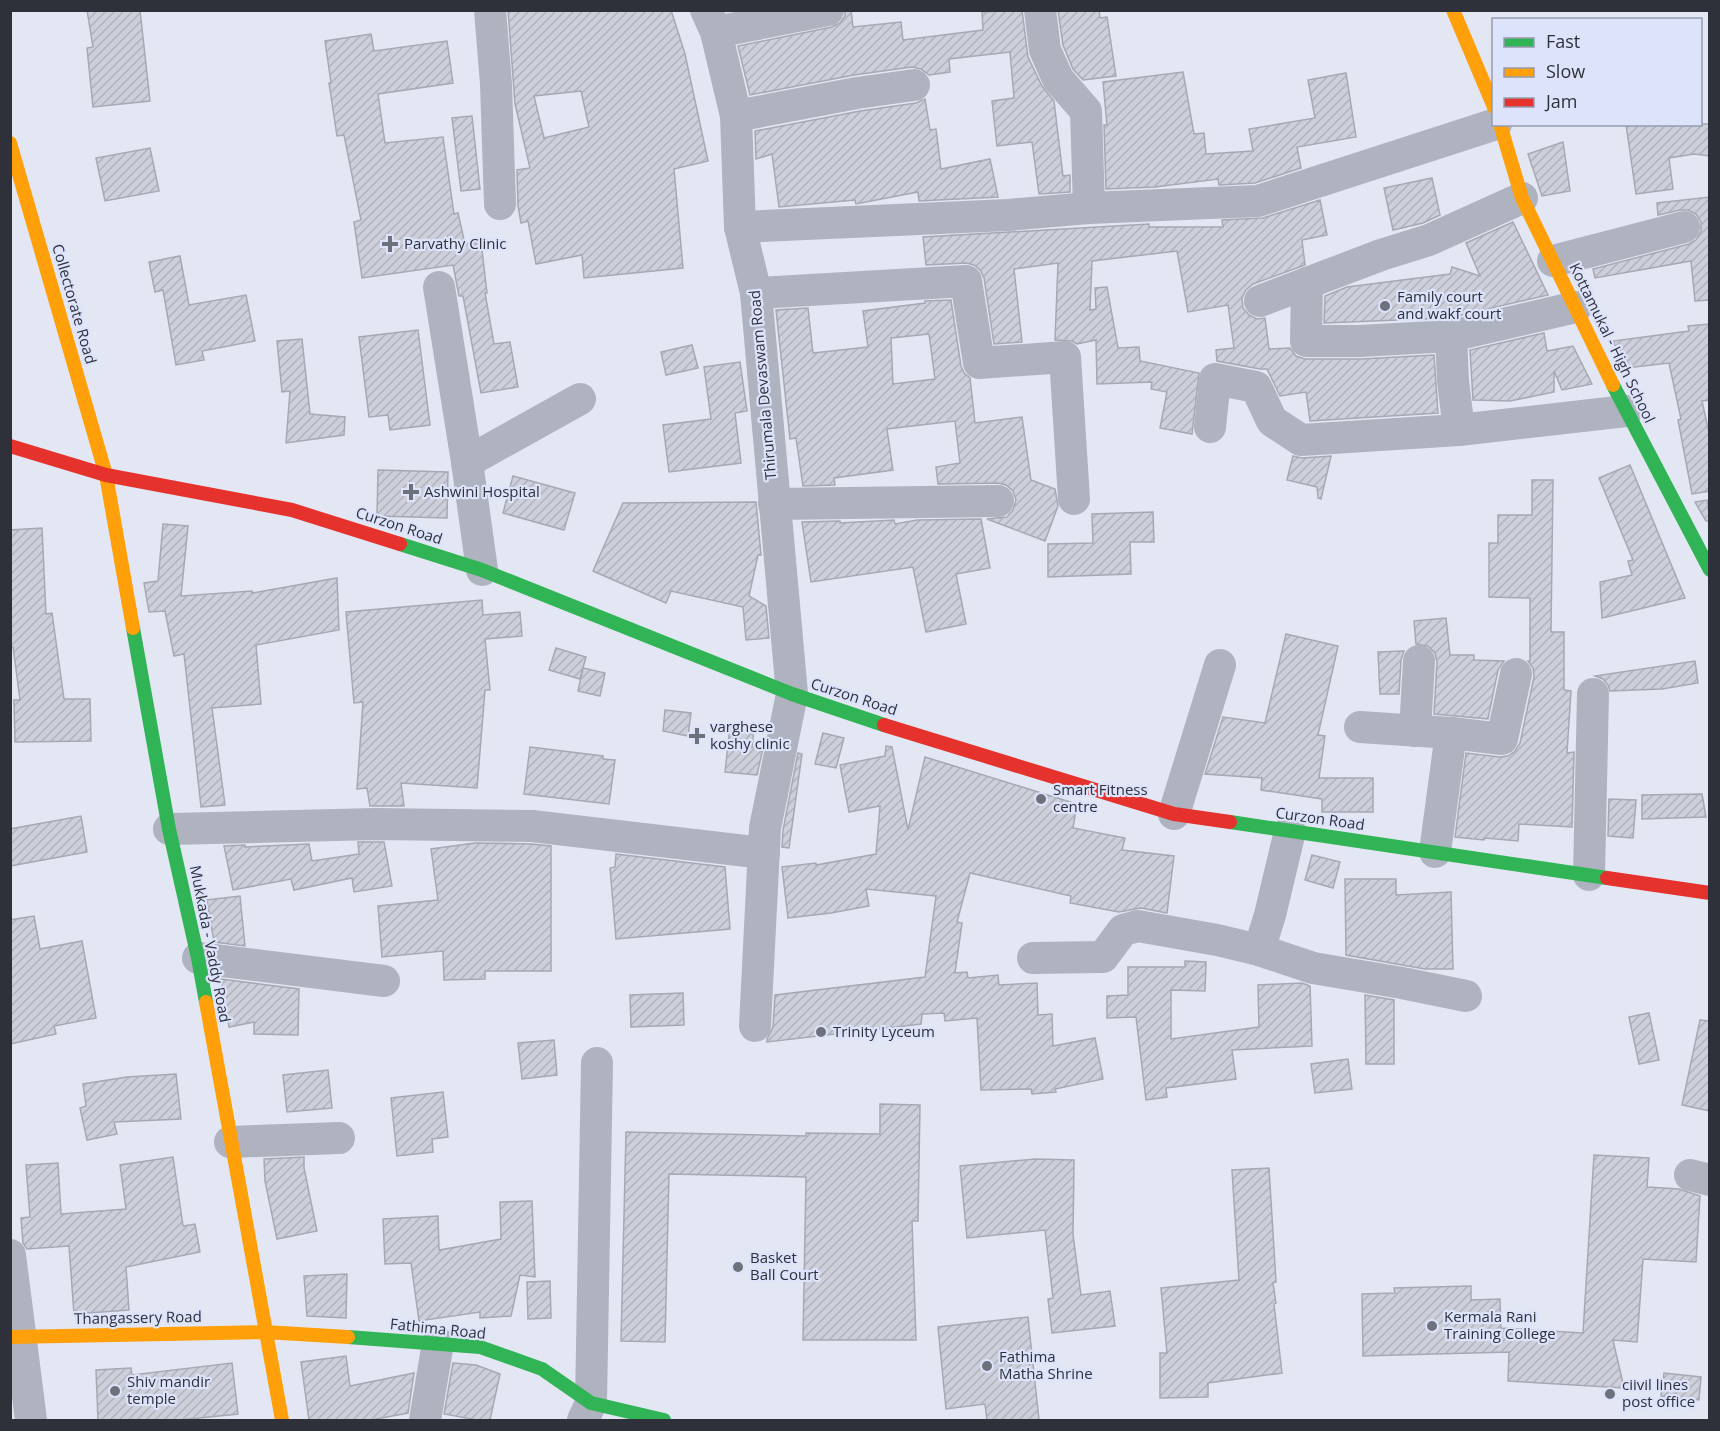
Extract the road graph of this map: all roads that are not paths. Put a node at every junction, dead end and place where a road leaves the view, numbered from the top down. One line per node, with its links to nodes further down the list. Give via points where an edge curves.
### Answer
1 (490, 10): 13 (street)
2 (828, 10): 5 (street)
3 (1040, 10): 14 (street, via 1046,50 1058,79 1086,111)
4 (1453, 10): 7 (main road)
5 (711, 21): 8 (street, Thirumala Devaswam Road)
6 (914, 85): 8 (street)
7 (1492, 102)
8 (736, 116): 15 (street, Thirumala Devaswam Road)
9 (1492, 126): 14 (street, via 1258,201)
10 (1499, 126): 12 (main road, Kottamukal - High School)
11 (10, 143): 30 (main road, Collectorate Road)
12 (1522, 198): 17 (main road, Kottamukal - High School); 18 (street, via 1429,240)
13 (500, 204)
14 (1089, 208): 15 (street)
15 (740, 227): 20 (street, Thirumala Devaswam Road)
16 (1684, 227): 17 (street)
17 (1553, 261): 22 (main road, Kottamukal - High School)
18 (1307, 283): 21 (street); 23 (street, via 1306,341)
19 (439, 287): 29 (street)
20 (756, 293): 31 (street, via 966,281 979,363 1065,357); 33 (street, Thirumala Devaswam Road)
21 (1260, 301)
22 (1576, 307): 23 (street); 25 (main road, Kottamukal - High School)
23 (1451, 336): 27 (street)
24 (580, 399): 29 (street)
25 (1626, 411): 27 (street); 35 (main road, Kottamukal - High School)
26 (1210, 427): 27 (street, via 1215,379 1256,387 1272,421 1301,440)
27 (1460, 430)
28 (10, 446): 30 (main road, Curzon Road)
29 (467, 462): 34 (street)
30 (106, 475): 34 (main road, Curzon Road, via 292,510); 45 (main road, Mukkada - Vaddy Road)
31 (1074, 499)
32 (998, 501): 33 (street)
33 (774, 504): 39 (street, Thirumala Devaswam Road)
34 (482, 570): 39 (main road, Curzon Road)
35 (1710, 570)
36 (1419, 661): 42 (street)
37 (1220, 665): 44 (street)
38 (1516, 674): 43 (street, via 1502,739)
39 (792, 694): 44 (main road, Curzon Road); 48 (street, Thirumala Devaswam Road, via 765,828)
40 (1593, 694): 49 (street)
41 (1360, 727): 42 (street)
42 (1414, 731): 43 (street)
43 (1451, 733): 47 (street)
44 (1174, 814): 46 (main road, Curzon Road)
45 (169, 829): 48 (street, via 376,824 532,826); 52 (main road, Mukkada - Vaddy Road)
46 (1290, 831): 47 (main road, Curzon Road); 51 (street)
47 (1435, 852): 49 (main road, Curzon Road)
48 (764, 853): 56 (street, Thirumala Devaswam Road)
49 (1589, 875): 50 (main road, Curzon Road)
50 (1710, 893)
51 (1259, 950): 53 (street, via 1138,926 1123,930 1103,957); 55 (street, via 1313,968)
52 (198, 958): 54 (street); 59 (main road, Mukkada - Vaddy Road)
53 (1033, 958)
54 (384, 981)
55 (1466, 996)
56 (755, 1026)
57 (597, 1063): 64 (street)
58 (339, 1138): 59 (street)
59 (230, 1142): 61 (main road, Mukkada - Vaddy Road)
60 (11, 1266): 62 (street)
61 (265, 1332): 62 (main road, Thangassery Road); 63 (main road, Fathima Road); 66 (main road, Mukkada - Vaddy Road)
62 (15, 1337): 65 (street)
63 (438, 1343): 64 (main road, Fathima Road, via 480,1347 542,1369); 67 (street)
64 (587, 1412): 68 (main road, Fathima Road)
65 (31, 1420)
66 (282, 1420)
67 (424, 1420)
68 (664, 1420)

